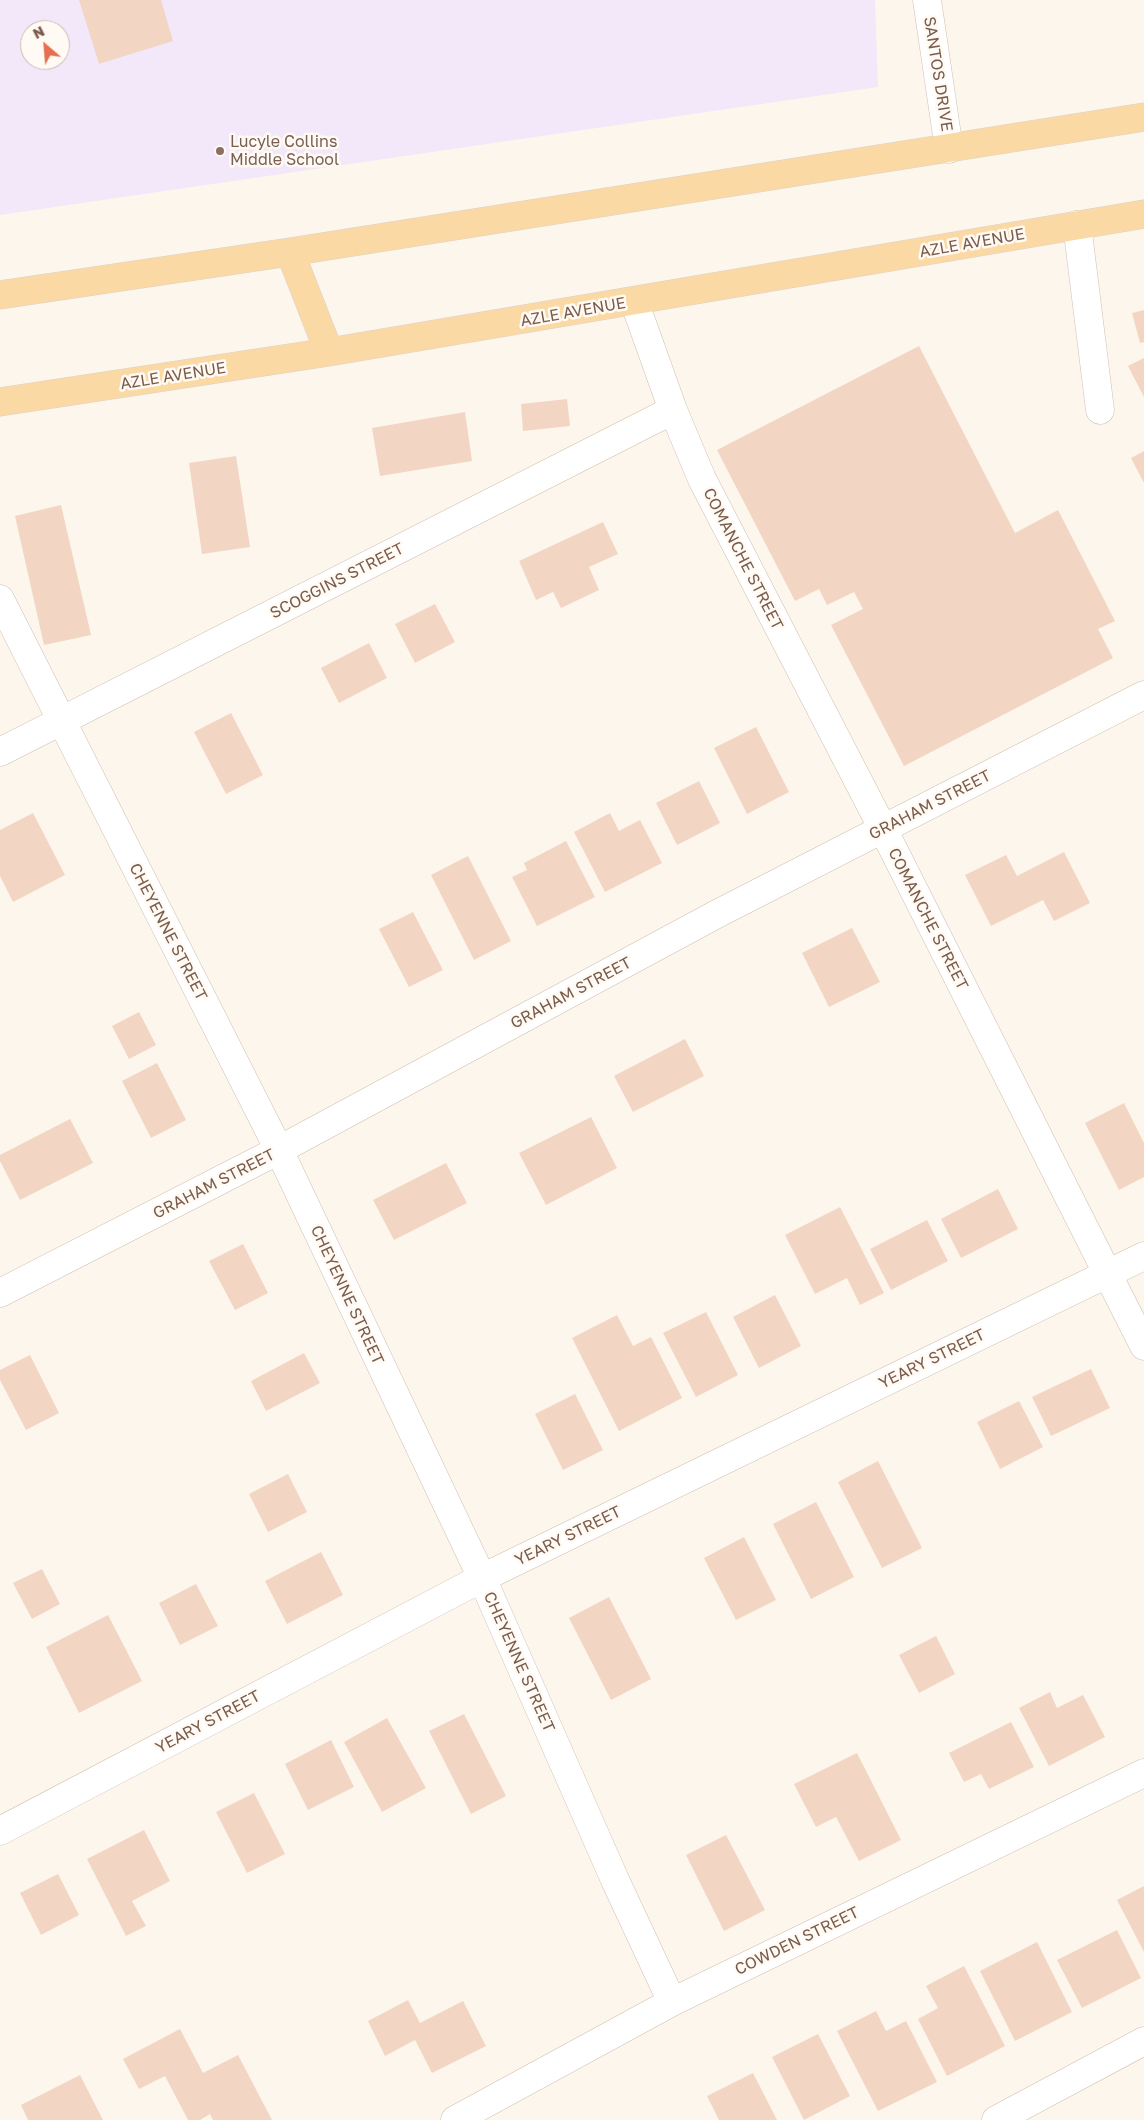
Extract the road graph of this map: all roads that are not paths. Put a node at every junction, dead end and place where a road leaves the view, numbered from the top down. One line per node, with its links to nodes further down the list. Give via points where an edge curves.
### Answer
1 (927, 0): 3 (street, SANTOS DRIVE)
2 (1144, 117): 3 (main road)
3 (950, 148): 6 (main road)
4 (1144, 214): 5 (main road, AZLE AVENUE)
5 (1077, 225): 8 (main road, AZLE AVENUE); 12 (street)
6 (290, 252): 7 (main road); 9 (main road)
7 (0, 295)
8 (634, 301): 9 (main road, AZLE AVENUE); 11 (street, COMANCHE STREET)
9 (329, 352): 10 (main road, AZLE AVENUE)
10 (0, 402)
11 (673, 410): 15 (street, SCOGGINS STREET); 17 (street, COMANCHE STREET, via 702,479)
12 (1100, 410)
13 (0, 599): 15 (street, CHEYENNE STREET)
14 (1144, 695): 17 (street, GRAHAM STREET)
15 (60, 721): 16 (street, SCOGGINS STREET); 18 (street, CHEYENNE STREET)
16 (0, 752)
17 (883, 829): 18 (street, GRAHAM STREET, via 715,915); 20 (street, COMANCHE STREET)
18 (279, 1150): 21 (street, GRAHAM STREET); 23 (street, CHEYENNE STREET)
19 (1144, 1256): 20 (street, YEARY STREET)
20 (1108, 1274): 22 (street, COMANCHE STREET); 23 (street, YEARY STREET)
21 (0, 1293)
22 (1144, 1346)
23 (482, 1578): 25 (street, YEARY STREET); 26 (street, CHEYENNE STREET)
24 (1144, 1773): 26 (street, COWDEN STREET)
25 (0, 1832)
26 (672, 2002): 28 (street, COWDEN STREET)
27 (1144, 2042): 29 (street)
28 (455, 2120)
29 (996, 2120)

